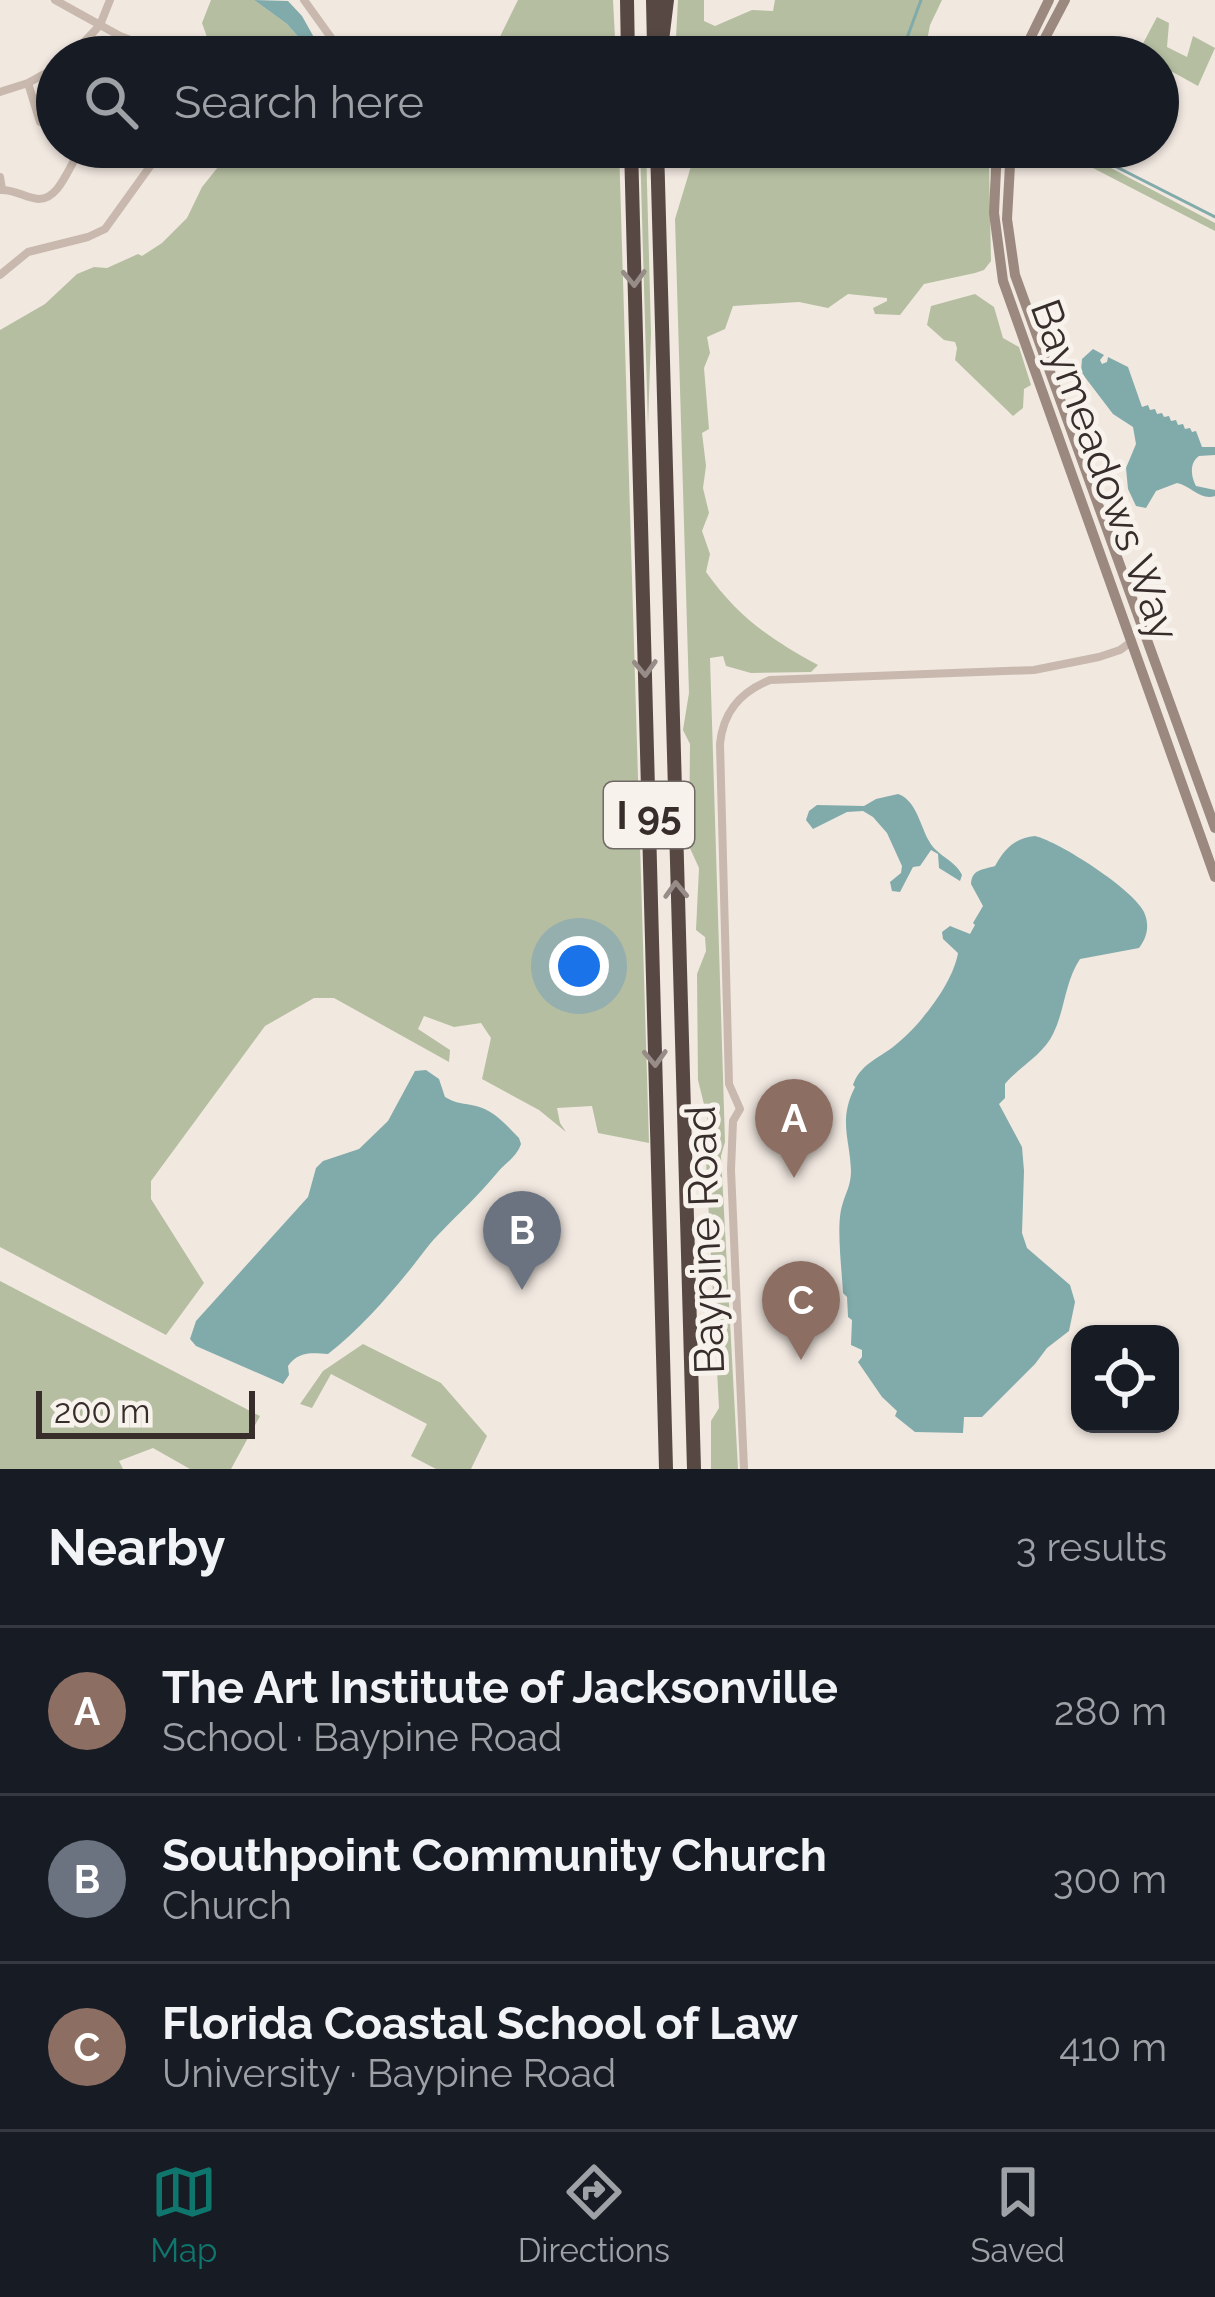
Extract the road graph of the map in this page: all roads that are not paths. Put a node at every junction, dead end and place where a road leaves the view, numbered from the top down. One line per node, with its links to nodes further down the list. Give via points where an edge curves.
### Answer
1 (55, 0): 9 (street)
2 (110, 0): 9 (street)
3 (304, 0): 12 (street)
4 (623, 0): 13 (highway)
5 (653, 0): 14 (highway)
6 (667, 0): 15 (highway)
7 (1049, 0): 16 (street)
8 (1065, 0): 17 (street)
9 (100, 25): 10 (street); 11 (street)
10 (90, 36)
11 (124, 36)
12 (330, 36)
13 (627, 36)
14 (656, 36)
15 (661, 36)
16 (1031, 36)
17 (1047, 36)
18 (36, 79): 19 (street)
19 (28, 83): 20 (street); 21 (street)
20 (0, 92)
21 (36, 109)
22 (68, 168): 29 (street, via 47,197)
23 (149, 168): 30 (street, via 105,229 28,252)
24 (632, 168): 34 (highway, I 95, one-way to 34)
25 (658, 168): 35 (highway, I 95, one-way to 25)
26 (996, 168): 31 (street, Baymeadows Way, via 1003,281)
27 (1010, 168): 32 (street, Baymeadows Way, via 1006,219 1015,275)
28 (0, 177): 29 (street)
29 (1, 189)
30 (0, 275)
31 (1132, 641): 33 (street, Baymeadows Way); 36 (street, Baypine Road, via 1034,670 770,680 727,714 720,744 729,1084 740,1108 731,1170)
32 (1215, 828)
33 (1215, 877)
34 (667, 1469)
35 (694, 1469)
36 (744, 1469)

